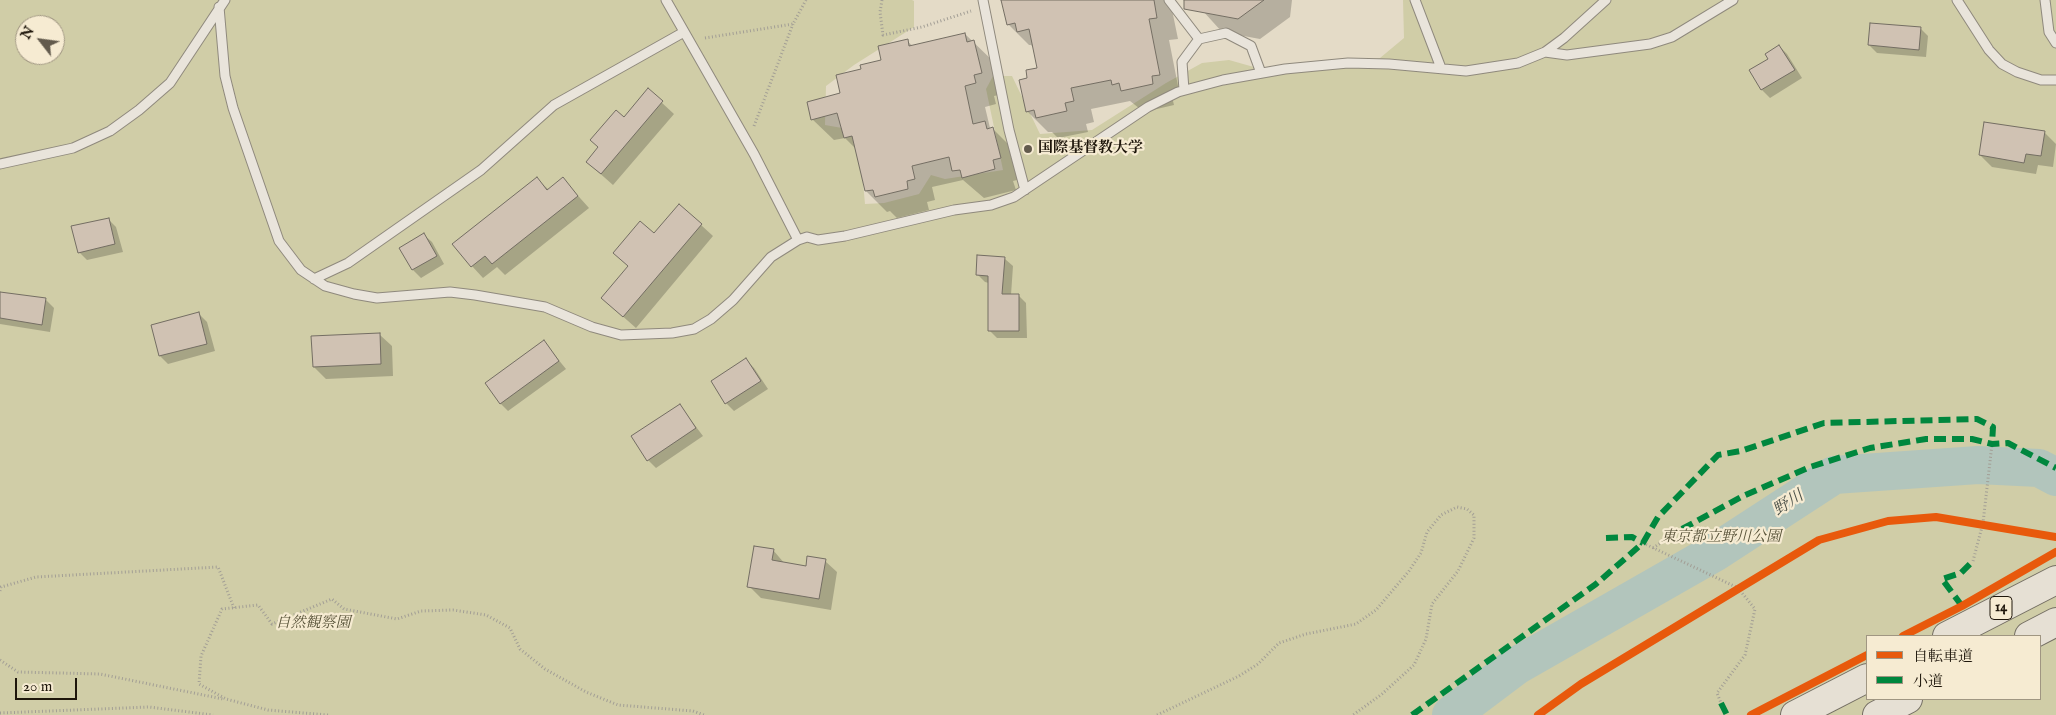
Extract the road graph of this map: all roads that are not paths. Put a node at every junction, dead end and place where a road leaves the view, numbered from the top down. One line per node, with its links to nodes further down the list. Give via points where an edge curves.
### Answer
1 (666, 0): 10 (lane)
2 (1168, 0): 11 (lane)
3 (1416, 0): 14 (lane)
4 (1606, 0): 13 (lane)
5 (1733, 0): 13 (lane, via 1672,37 1650,44 1567,55)
6 (1957, 0): 16 (lane, via 1989,50 2002,64 2041,80)
7 (2045, 0): 12 (lane, via 2049,32)
8 (222, 4): 18 (lane, via 170,82 110,131 72,148); 21 (lane, via 225,76 233,108 279,241 301,270)
9 (984, 4): 19 (lane, via 1009,130)
10 (684, 32): 20 (lane); 21 (lane, via 554,104 481,170 348,264)
11 (1199, 39): 15 (lane, via 1226,33 1252,46); 17 (lane, via 1182,62)
12 (2056, 43)
13 (1545, 52): 14 (lane, via 1518,63 1466,70)
14 (1441, 68): 15 (lane, via 1348,63)
15 (1261, 73): 17 (lane)
16 (2056, 80)
17 (1184, 90): 19 (lane, via 1148,106)
18 (0, 164)
19 (1025, 190): 20 (lane, via 991,205 945,212 845,236)
20 (798, 240): 21 (lane, via 771,257 712,319 694,329 672,333 621,335 592,327 545,307 450,292 377,298 325,286)
21 (314, 279)
22 (2056, 580): 24 (main road, 14)
23 (2056, 622): 25 (main road)
24 (1949, 635)
25 (2031, 635)
26 (1866, 679): 28 (main road)
27 (1906, 700): 29 (main road)
28 (1795, 715)
29 (1876, 715)

